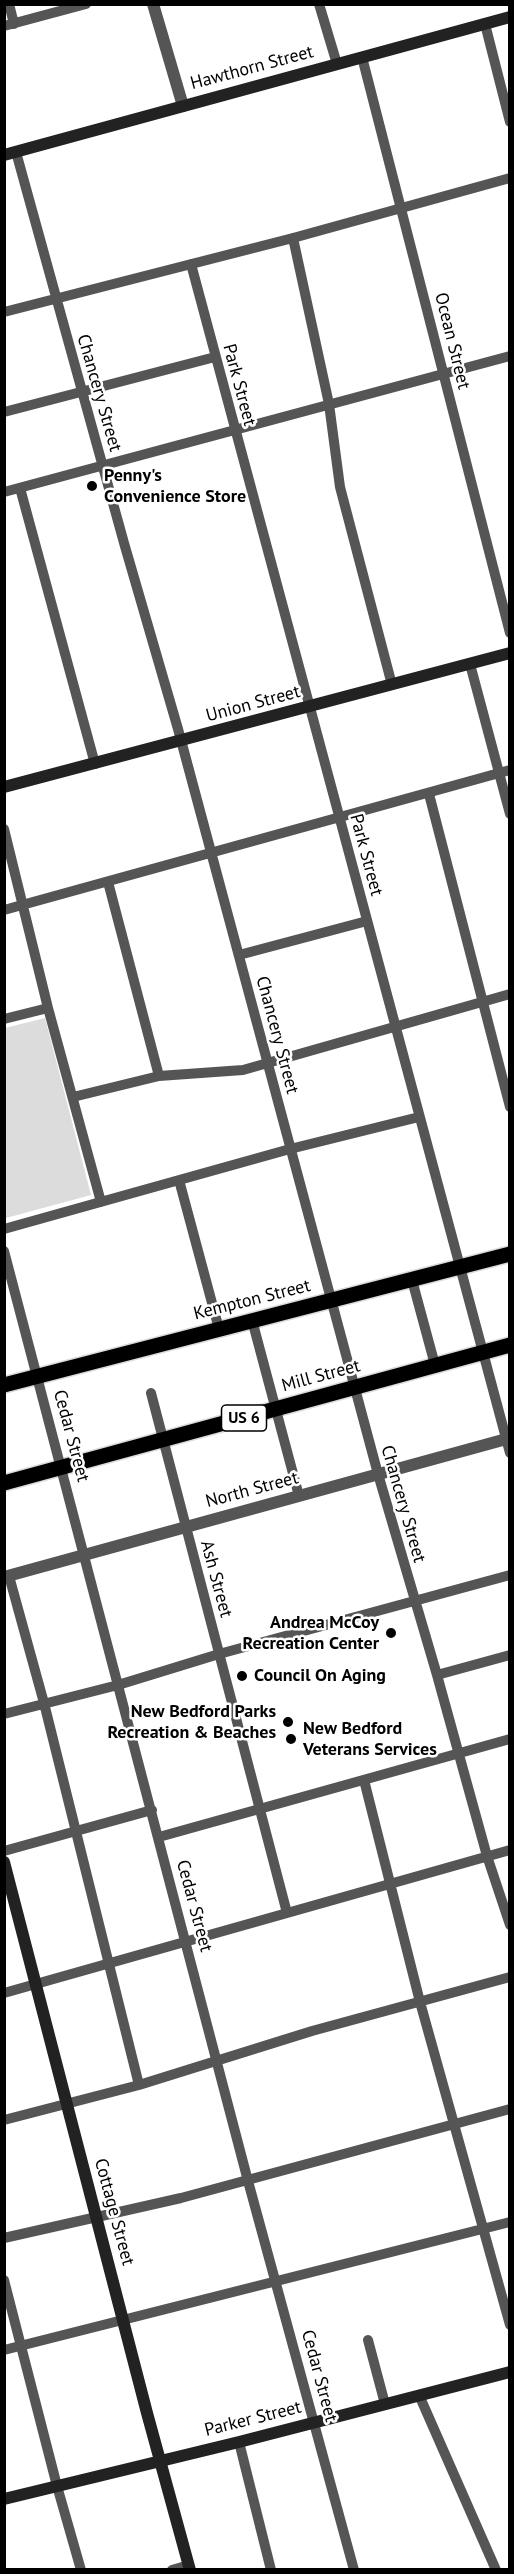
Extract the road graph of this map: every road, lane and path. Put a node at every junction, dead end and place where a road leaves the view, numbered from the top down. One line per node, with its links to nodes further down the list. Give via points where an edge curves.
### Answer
1 (9, 4): 7 (street)
2 (86, 4): 7 (street)
3 (153, 4): 11 (street)
4 (319, 4): 9 (street)
5 (510, 17): 6 (main road, Hawthorn Street)
6 (485, 24): 8 (main road, Hawthorn Street); 10 (street)
7 (9, 25)
8 (362, 57): 9 (main road, Hawthorn Street); 15 (street, Ocean Street)
9 (337, 64): 11 (main road, Hawthorn Street)
10 (507, 103): 12 (street)
11 (183, 106): 13 (main road, Hawthorn Street)
12 (510, 122)
13 (10, 153): 18 (street, Chancery Street)
14 (510, 178): 15 (street)
15 (401, 208): 16 (street); 22 (street, Ocean Street)
16 (293, 238): 17 (street); 24 (street)
17 (191, 264): 18 (street); 21 (street, Park Street)
18 (56, 299): 19 (street); 23 (street, Chancery Street)
19 (4, 312)
20 (510, 356): 22 (street)
21 (215, 357): 23 (street); 26 (street, Park Street)
22 (443, 374): 24 (street); 30 (street, Ocean Street)
23 (82, 393): 25 (street); 27 (street, Chancery Street)
24 (329, 404): 26 (street); 33 (street, via 340,487)
25 (4, 412)
26 (234, 430): 27 (street); 34 (street, Park Street)
27 (102, 466): 28 (street); 35 (street, Chancery Street)
28 (20, 488): 29 (street); 36 (street)
29 (4, 492)
30 (510, 633)
31 (510, 653): 32 (main road, Union Street)
32 (470, 664): 33 (main road, Union Street); 37 (street)
33 (392, 685): 34 (main road, Union Street)
34 (310, 708): 35 (main road, Union Street); 41 (street, Park Street)
35 (182, 742): 36 (main road, Union Street); 43 (street, Chancery Street)
36 (95, 764): 38 (main road, Union Street)
37 (504, 772): 39 (street); 40 (street)
38 (4, 787)
39 (429, 794): 41 (street); 50 (street)
40 (510, 814)
41 (339, 817): 43 (street); 47 (street, Park Street)
42 (4, 829): 45 (street)
43 (211, 853): 44 (street); 48 (street, Chancery Street)
44 (108, 882): 45 (street); 55 (street)
45 (24, 904): 46 (street); 51 (street)
46 (4, 910)
47 (367, 921): 48 (street); 53 (street, Park Street)
48 (239, 955): 54 (street, Chancery Street)
49 (510, 994): 50 (street)
50 (482, 1001): 53 (street); 57 (street)
51 (48, 1008): 52 (street); 56 (street)
52 (4, 1019)
53 (394, 1026): 54 (street); 58 (street, Park Street)
54 (268, 1062): 55 (street, via 226,1073); 59 (street, Chancery Street)
55 (159, 1076): 56 (street)
56 (73, 1098): 61 (street)
57 (510, 1107)
58 (419, 1117): 59 (street); 65 (street, Park Street)
59 (290, 1149): 60 (street); 67 (street, Chancery Street)
60 (179, 1180): 61 (street); 69 (street)
61 (101, 1202): 62 (street)
62 (4, 1228)
63 (4, 1251): 73 (street, Cedar Street)
64 (510, 1254): 65 (main road, Kempton Street)
65 (459, 1267): 66 (main road, Kempton Street); 71 (street, Park Street)
66 (412, 1280): 67 (main road, Kempton Street); 72 (street)
67 (330, 1301): 68 (main road, Kempton Street); 75 (street, Chancery Street)
68 (252, 1320): 69 (main road, Kempton Street); 77 (street)
69 (219, 1329): 73 (main road, Kempton Street)
70 (510, 1345): 71 (main road, Mill Street / US 6)
71 (483, 1352): 72 (main road, Mill Street / US 6); 78 (street, Park Street)
72 (435, 1365): 75 (main road, Mill Street / US 6)
73 (38, 1377): 74 (main road, Kempton Street); 81 (street, Cedar Street)
74 (4, 1385)
75 (354, 1388): 77 (main road, Mill Street / US 6); 82 (street, Chancery Street)
76 (151, 1393): 79 (street, Ash Street)
77 (276, 1409): 79 (main road, Mill Street / US 6); 84 (street)
78 (508, 1438): 80 (street, Park Street); 82 (street, North Street)
79 (163, 1440): 81 (main road, Mill Street / US 6); 85 (street, Ash Street)
80 (510, 1453)
81 (62, 1468): 83 (main road, Mill Street / US 6); 86 (street, Cedar Street)
82 (378, 1474): 84 (street, North Street); 89 (street, Chancery Street)
83 (4, 1483)
84 (299, 1496): 85 (street, North Street)
85 (185, 1527): 86 (street, North Street); 90 (street, Ash Street)
86 (85, 1555): 88 (street, North Street); 93 (street, Cedar Street)
87 (510, 1575): 89 (street)
88 (7, 1576): 94 (street)
89 (414, 1601): 90 (street); 92 (street, Chancery Street)
90 (219, 1654): 93 (street); 99 (street, Ash Street)
91 (510, 1655): 92 (street)
92 (437, 1675): 97 (street, Chancery Street)
93 (118, 1685): 94 (street); 100 (street, Cedar Street)
94 (44, 1702): 95 (street); 101 (street)
95 (4, 1714)
96 (510, 1739): 97 (street)
97 (457, 1753): 98 (street); 105 (street, Chancery Street)
98 (364, 1780): 99 (street); 107 (street)
99 (260, 1808): 102 (street); 108 (street, Ash Street)
100 (152, 1810): 101 (street); 102 (street, Cedar Street)
101 (75, 1831): 104 (street); 111 (street)
102 (159, 1837): 110 (street, Cedar Street)
103 (510, 1850): 105 (street)
104 (4, 1851)
105 (487, 1856): 107 (street); 109 (street, Chancery Street)
106 (4, 1862): 113 (main road, Cottage Street)
107 (391, 1884): 108 (street); 115 (street)
108 (287, 1912): 110 (street)
109 (510, 1925)
110 (187, 1942): 111 (street); 116 (street, Cedar Street)
111 (109, 1963): 113 (street); 117 (street)
112 (510, 1977): 115 (street)
113 (36, 1985): 114 (street); 118 (main road, Cottage Street)
114 (4, 1993)
115 (420, 2002): 116 (street); 121 (street)
116 (217, 2061): 117 (street); 122 (street, Cedar Street)
117 (140, 2085): 118 (street)
118 (67, 2103): 120 (street); 123 (main road, Cottage Street)
119 (510, 2109): 121 (street)
120 (4, 2120)
121 (454, 2125): 122 (street); 125 (street)
122 (248, 2181): 123 (street); 128 (street, Cedar Street)
123 (96, 2217): 126 (street); 129 (main road, Cottage Street)
124 (510, 2222): 125 (street)
125 (483, 2229): 128 (street); 130 (street)
126 (4, 2238)
127 (4, 2280): 132 (street)
128 (276, 2280): 129 (street); 137 (street, Cedar Street)
129 (123, 2319): 132 (street); 139 (main road, Cottage Street)
130 (510, 2325)
131 (368, 2340): 136 (street)
132 (22, 2346): 133 (street); 140 (street)
133 (4, 2350)
134 (510, 2372): 135 (main road, Parker Street)
135 (419, 2395): 136 (main road, Parker Street); 147 (street)
136 (385, 2404): 137 (main road, Parker Street)
137 (314, 2423): 138 (main road, Parker Street); 146 (street, Cedar Street)
138 (238, 2442): 139 (main road, Parker Street); 145 (street)
139 (160, 2460): 140 (main road, Parker Street); 142 (main road, Cottage Street)
140 (57, 2486): 141 (main road, Parker Street); 143 (street)
141 (4, 2499)
142 (190, 2567): 144 (street)
143 (81, 2570)
144 (172, 2570)
145 (271, 2570)
146 (354, 2570)
147 (496, 2570)

